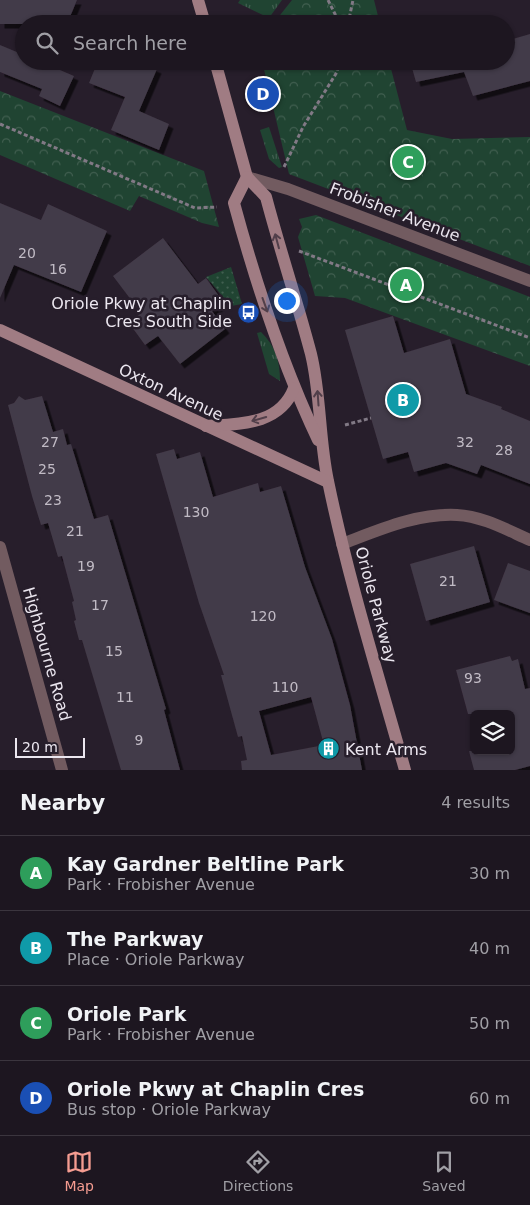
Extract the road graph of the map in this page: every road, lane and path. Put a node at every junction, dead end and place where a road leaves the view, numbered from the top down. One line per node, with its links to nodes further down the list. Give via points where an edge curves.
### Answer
1 (198, 0): 4 (main road)
2 (328, 0): 5 (path)
3 (353, 0): 6 (path)
4 (202, 15)
5 (336, 15)
6 (350, 15)
7 (217, 70): 11 (main road, Oriole Parkway)
8 (337, 70): 10 (path, via 303,127)
9 (0, 124): 12 (path, via 195,208)
10 (284, 167)
11 (247, 177): 14 (street, Frobisher Avenue, via 288,189); 17 (main road, Oriole Parkway, one-way to 17, via 234,203 253,273); 21 (main road, Oriole Parkway, one-way to 11, via 311,354 266,197)
12 (219, 207)
13 (299, 251): 16 (path)
14 (530, 281)
15 (0, 330): 20 (main road, Oxton Avenue)
16 (530, 338)
17 (294, 388): 20 (main road, one-way to 20, via 289,400 272,415 258,420); 21 (main road, Oriole Parkway)
18 (371, 418): 19 (path)
19 (345, 425)
20 (203, 426): 22 (main road, Oxton Avenue)
21 (321, 447): 22 (main road, Oriole Parkway)
22 (328, 482): 24 (main road, Oriole Parkway)
23 (530, 540): 24 (street, via 489,522 458,515 405,520)
24 (342, 544): 27 (main road, Oriole Parkway)
25 (0, 548): 26 (street, Highbourne Road)
26 (62, 770)
27 (405, 770)

